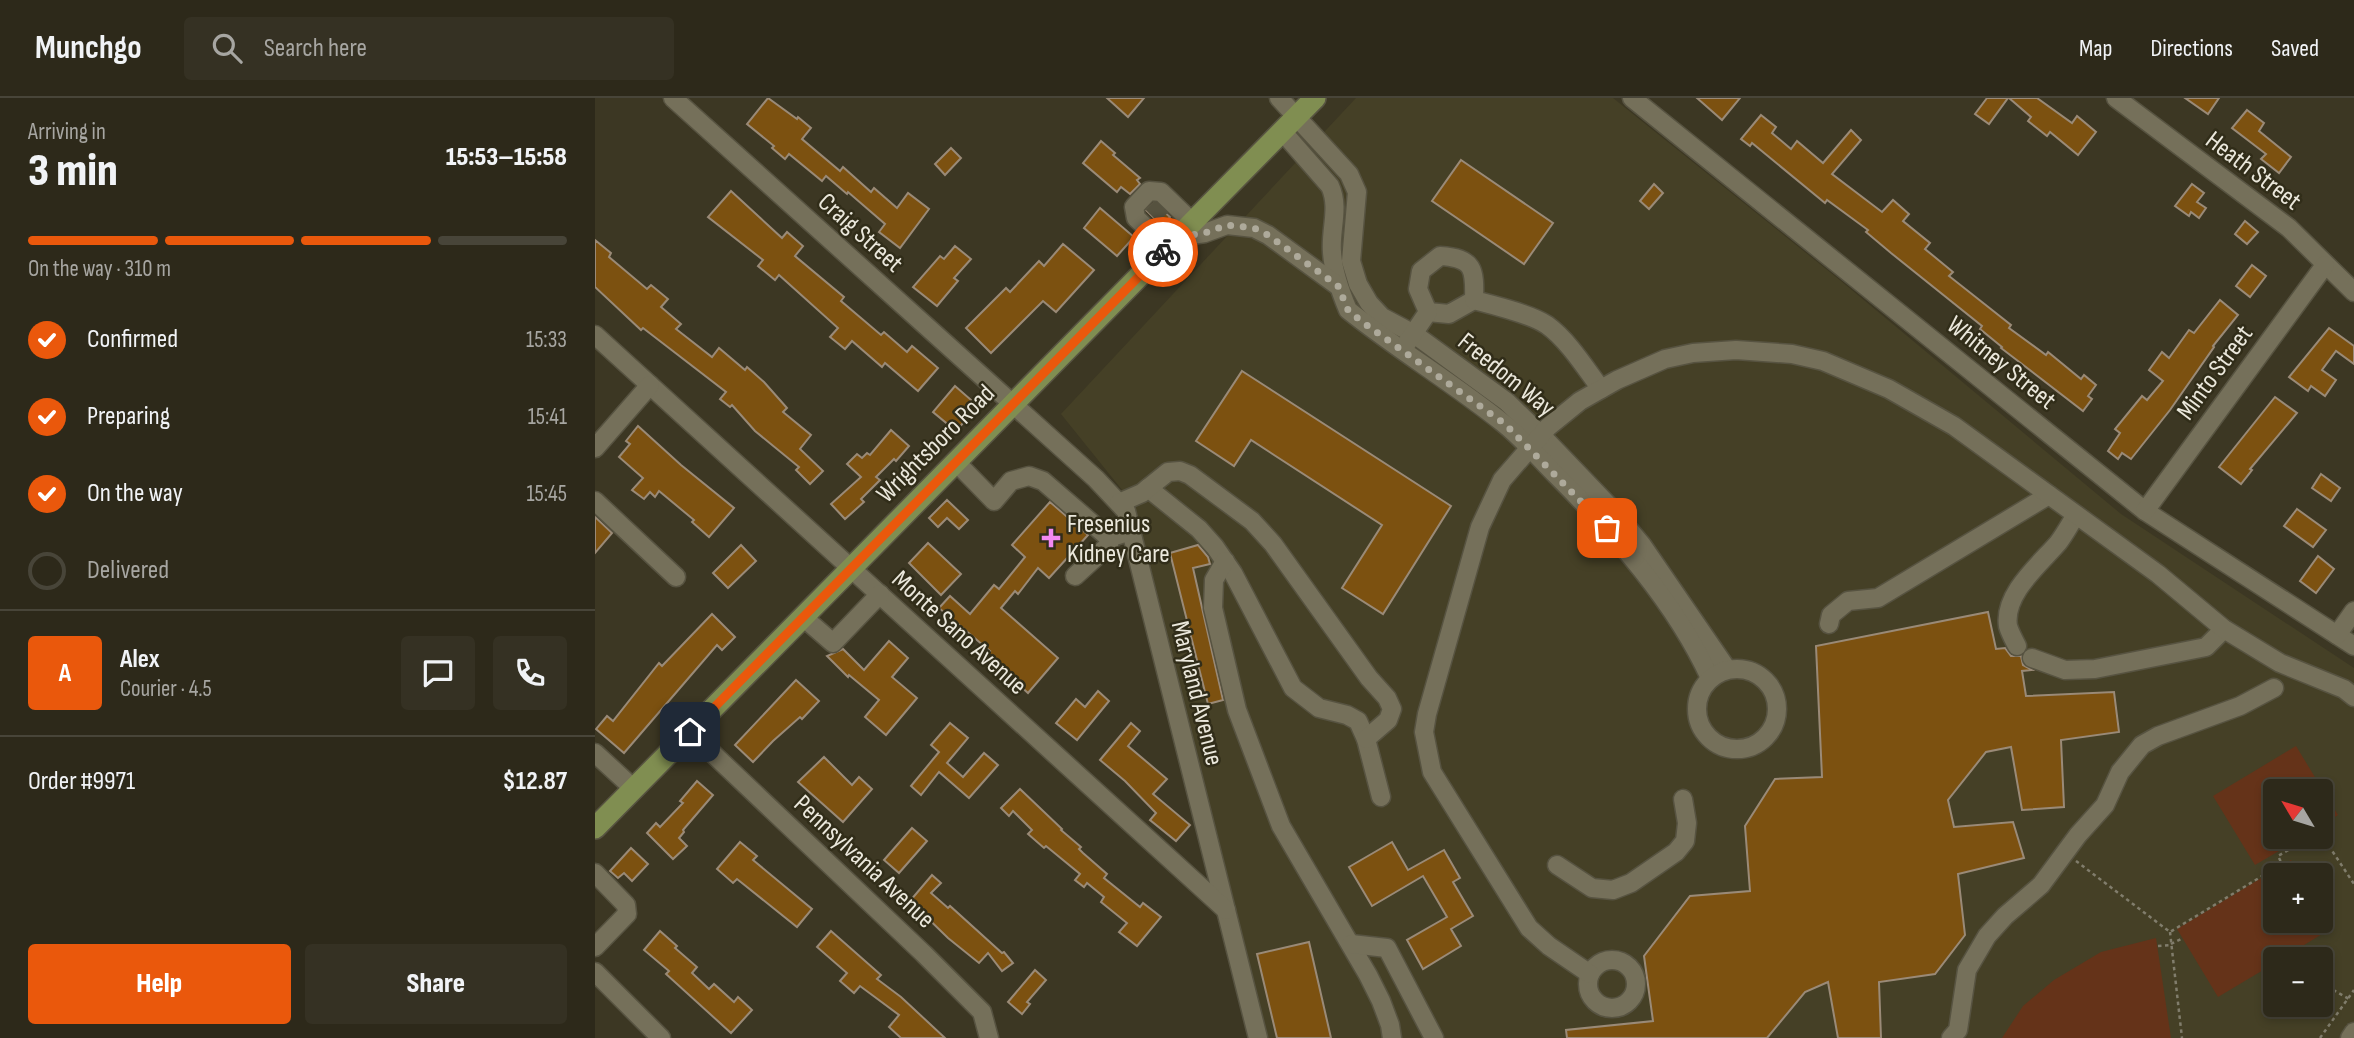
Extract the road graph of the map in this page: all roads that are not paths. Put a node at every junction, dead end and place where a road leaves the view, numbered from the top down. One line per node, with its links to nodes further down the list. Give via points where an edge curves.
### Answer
1 (673, 98): 19 (street, Craig Street)
2 (1279, 98): 6 (street, Freedom Way)
3 (1315, 98): 6 (main road, Wrightsboro Road)
4 (1632, 98): 27 (street, Whitney Street)
5 (2116, 98): 9 (street, Heath Street, via 2289,228)
6 (1297, 116): 7 (main road, Wrightsboro Road); 14 (street, Freedom Way, via 1349,174 1357,192 1351,261 1358,284 1382,317)
7 (1282, 131): 8 (main road, Wrightsboro Road); 10 (street, Freedom Way, via 1335,196 1331,249)
8 (1179, 236): 8 (street, via 1160,215); 10 (street, via 1227,225 1254,228); 19 (main road, Wrightsboro Road)
9 (2325, 265): 11 (street, Heath Street); 27 (street, Minto Street)
10 (1338, 286): 16 (street, Freedom Way, via 1348,310)
11 (2354, 292)
12 (1474, 300): 13 (street, via 1448,314); 13 (street, via 1475,278 1469,264 1458,257 1440,256 1421,271 1418,289); 18 (street, via 1547,325)
13 (1428, 312): 14 (street)
14 (1414, 334): 16 (street); 20 (street, Freedom Way, via 1507,402)
15 (595, 335): 17 (street, Monte Sano Avenue)
16 (1402, 349): 20 (street, Freedom Way)
17 (650, 385): 21 (street); 32 (street, Monte Sano Avenue)
18 (1601, 389): 20 (street, via 1580,401); 24 (street, via 1665,359 1693,353 1736,350 1823,361 1889,389 1954,426)
19 (1013, 404): 22 (main road, Wrightsboro Road); 26 (street, Maryland Avenue)
20 (1535, 441): 44 (street, Freedom Way, via 1612,509); 45 (street, Freedom Way, via 1632,556 1700,655); 60 (street, via 1502,480 1480,527 1424,732 1432,772 1529,928)
21 (595, 448)
22 (956, 462): 30 (street, via 994,501 1011,481 1029,476 1043,481); 32 (main road, Wrightsboro Road)
23 (1148, 488): 26 (street); 31 (street, via 1199,529); 49 (street, via 1168,472 1191,475 1252,521 1273,544 1387,698 1392,709 1388,720)
24 (2049, 495): 28 (street); 38 (street, via 1878,598 1848,601 1831,615)
25 (595, 501): 34 (street)
26 (1119, 503): 29 (street, Maryland Avenue)
27 (2144, 511): 40 (street, Whitney Street)
28 (2076, 515): 39 (street); 41 (street, via 2020,586 2010,608 2008,624)
29 (1131, 531): 30 (street); 57 (street, Maryland Avenue)
30 (1109, 538): 33 (street, via 1109,545)
31 (1225, 561): 49 (street, via 1293,688 1319,708 1358,722); 58 (street, via 1214,580 1213,608 1237,710 1281,826)
32 (851, 568): 35 (street, Monte Sano Avenue); 37 (main road, Wrightsboro Road)
33 (1075, 576)
34 (677, 577)
35 (880, 594): 37 (street, via 833,643); 57 (street, Monte Sano Avenue)
36 (2354, 611): 40 (street)
37 (803, 617): 48 (main road, Wrightsboro Road)
38 (1829, 624)
39 (2224, 629): 43 (street, via 2206,647 2095,669 2065,670); 47 (street, via 2280,663)
40 (2337, 635): 42 (street, Whitney Street)
41 (2017, 646)
42 (2354, 646)
43 (2032, 658)
44 (1727, 669): 45 (street); 45 (street, via 1752,671 1773,690 1774,723 1756,744 1733,749 1717,744 1703,732 1696,708 1698,695)
45 (1710, 678)
46 (2274, 688): 68 (street, via 2142,745 2120,772 2105,805 2041,885 2005,916 1975,954 1967,970 1958,1030)
47 (2354, 697)
48 (690, 732): 51 (main road, Wrightsboro Road); 64 (street, Pennsylvania Avenue, via 982,1012)
49 (1366, 739): 52 (street)
50 (595, 753): 51 (street)
51 (634, 789): 54 (main road, Wrightsboro Road)
52 (1381, 797)
53 (1683, 799): 55 (street, via 1685,841 1631,883 1613,890 1592,888)
54 (595, 828)
55 (1556, 865)
56 (595, 873): 59 (street, via 626,905 627,915)
57 (1227, 910): 65 (street, Maryland Avenue)
58 (1351, 944): 66 (street, via 1381,1001); 67 (street, via 1387,948)
59 (595, 947)
60 (1590, 974)
61 (599, 983): 63 (street)
62 (2354, 1032): 69 (street)
63 (661, 1038)
64 (989, 1038)
65 (1258, 1038)
66 (1392, 1038)
67 (1434, 1038)
68 (1951, 1038)
69 (2350, 1038)

